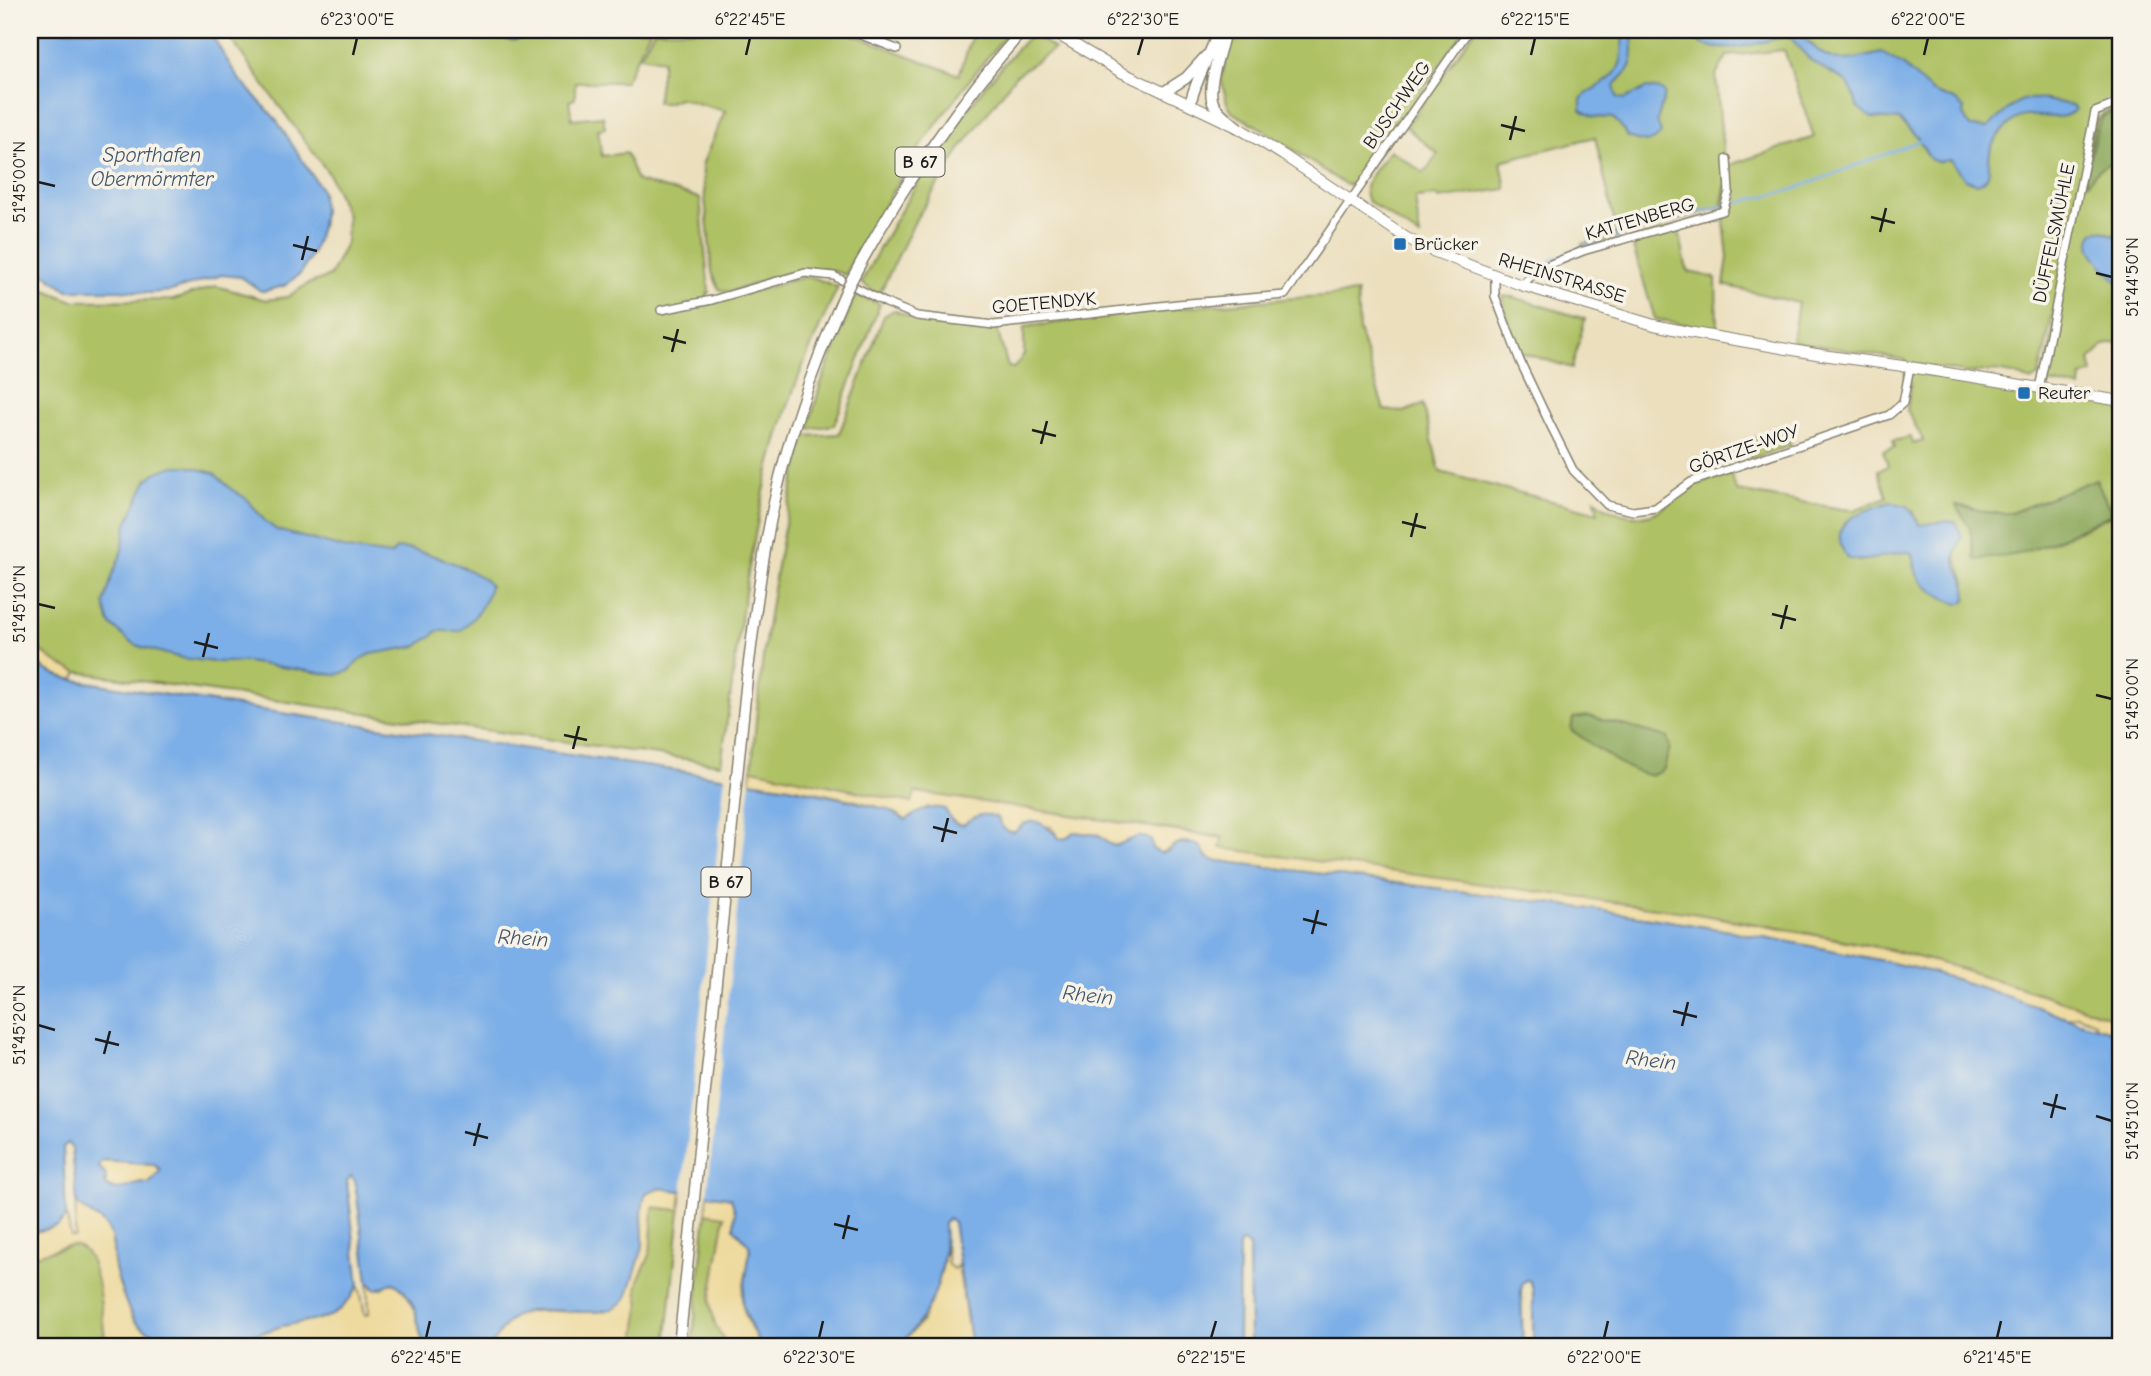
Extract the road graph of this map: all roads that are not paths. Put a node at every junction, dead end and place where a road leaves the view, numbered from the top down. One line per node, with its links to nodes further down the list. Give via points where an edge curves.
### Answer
1 (848, 30): 8 (street)
2 (1023, 30): 22 (main road, B 67, bridge, via 966,97 892,207 846,291 796,421 772,515 755,619)
3 (1049, 30): 10 (main road, RHEINSTRASSE)
4 (1219, 30): 7 (main road)
5 (1225, 30): 9 (main road)
6 (1469, 30): 15 (street, BUSCHWEG)
7 (1213, 45): 10 (main road, via 1186,78); 12 (main road)
8 (897, 49)
9 (1217, 61): 12 (main road); 13 (main road, via 1213,104)
10 (1164, 92): 12 (main road, RHEINSTRASSE)
11 (2121, 102): 20 (street, DÜFFELSMÜHLE, via 2095,112)
12 (1190, 104): 13 (main road, RHEINSTRASSE)
13 (1237, 127): 15 (main road, RHEINSTRASSE)
14 (1727, 159): 17 (street, KATTENBERG, via 1729,192 1723,211 1583,251 1541,268)
15 (1351, 200): 16 (main road, RHEINSTRASSE, via 1405,237); 18 (street, GOETENDYK, via 1285,295 994,325 917,316 834,276 805,273)
16 (1495, 276): 17 (main road, RHEINSTRASSE); 19 (street, GÖRTZE-WOY, via 1495,296 1520,361 1573,470 1607,505 1619,509 1655,508 1691,482 1889,415 1903,403)
17 (1521, 285): 19 (main road, RHEINSTRASSE, via 1665,327)
18 (661, 310)
19 (1910, 367): 20 (main road, RHEINSTRASSE)
20 (2039, 389): 21 (main road, RHEINSTRASSE)
21 (2121, 401)
22 (679, 1346)

